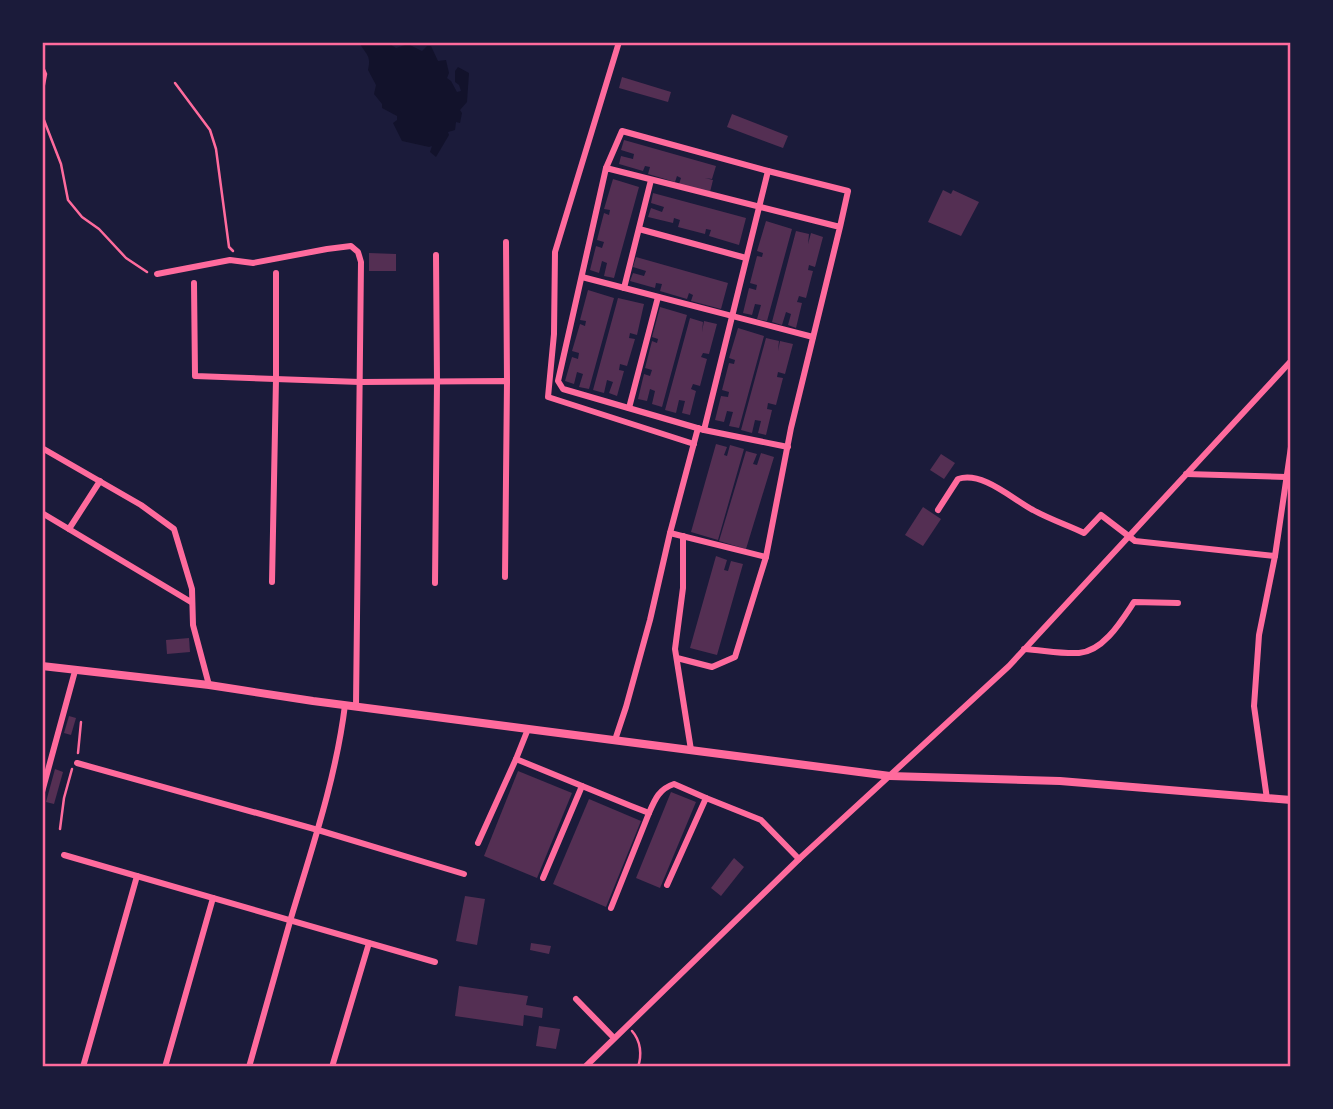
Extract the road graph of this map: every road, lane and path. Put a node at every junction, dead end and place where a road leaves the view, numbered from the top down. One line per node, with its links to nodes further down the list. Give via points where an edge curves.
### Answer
1 (619, 42): 31 (street, via 555,252 548,397)
2 (42, 65): 4 (path, via 46,74)
3 (175, 83): 15 (path, via 210,130 229,247)
4 (42, 95)
5 (42, 115): 17 (path, via 61,164 68,200 126,258)
6 (606, 168): 7 (street, via 622,131); 8 (street); 18 (street)
7 (768, 171): 9 (street); 10 (street, via 848,191)
8 (651, 180): 9 (street); 11 (street)
9 (759, 207): 10 (street); 14 (street)
10 (840, 228): 23 (street)
11 (639, 229): 14 (street); 20 (street)
12 (506, 242): 26 (street)
13 (436, 255): 28 (street)
14 (747, 258): 22 (street)
15 (242, 262): 17 (street, via 230,260); 27 (street, via 351,246 358,253)
16 (275, 273): 25 (street)
17 (157, 274)
18 (582, 277): 20 (street); 29 (street, via 558,381 563,388)
19 (194, 283): 25 (street, via 195,376)
20 (624, 288): 21 (street)
21 (658, 297): 22 (street); 29 (street)
22 (732, 317): 23 (street); 30 (street)
23 (813, 337): 32 (street)
24 (1291, 361): 35 (street)
25 (276, 379): 27 (street); 47 (street)
26 (507, 381): 28 (street); 46 (street)
27 (360, 382): 28 (street); 57 (street)
28 (437, 382): 48 (street)
29 (629, 408): 30 (street)
30 (701, 429): 31 (street); 32 (street)
31 (694, 444): 41 (street)
32 (788, 447): 45 (street)
33 (1291, 447): 36 (street)
34 (42, 448): 37 (street)
35 (1186, 474): 36 (street); 42 (street)
36 (1286, 477): 44 (street)
37 (100, 481): 40 (street); 49 (street, via 174,529 192,589)
38 (938, 510): 42 (street, via 958,479 965,477 981,480 1084,533 1101,515)
39 (42, 513): 40 (street)
40 (69, 529): 49 (street)
41 (670, 533): 43 (street); 60 (street)
42 (1129, 536): 44 (street, via 1135,541); 51 (street)
43 (683, 537): 45 (street); 52 (street, via 684,589)
44 (1275, 556): 68 (street, via 1259,635 1254,706)
45 (766, 557): 52 (street, via 735,657 712,667)
46 (505, 577)
47 (272, 582)
48 (435, 583)
49 (191, 602): 55 (street)
50 (1178, 603): 51 (street, via 1134,602 1099,645 1082,653)
51 (1024, 649): 64 (street)
52 (677, 658): 61 (street)
53 (42, 666): 54 (main road)
54 (75, 671): 55 (main road); 66 (street)
55 (209, 685): 56 (main road)
56 (345, 705): 57 (main road); 72 (street)
57 (356, 706): 59 (main road)
58 (81, 722): 63 (path)
59 (528, 729): 60 (main road); 62 (street)
60 (615, 740): 61 (main road)
61 (691, 750): 64 (main road)
62 (516, 759): 65 (street); 73 (street)
63 (77, 763): 71 (path, via 71,770); 72 (street)
64 (890, 776): 68 (main road, via 1060,781); 75 (street)
65 (582, 786): 70 (street); 78 (street)
66 (42, 792)
67 (706, 798): 70 (street, via 674,784 658,793); 75 (street, via 761,820); 79 (street)
68 (1267, 799): 69 (main road)
69 (1291, 800)
70 (649, 813): 81 (street)
71 (60, 828)
72 (318, 830): 76 (street); 82 (street)
73 (478, 843)
74 (64, 855): 77 (street)
75 (799, 859): 86 (street)
76 (464, 874)
77 (137, 876): 80 (street); 88 (street)
78 (543, 878)
79 (667, 885)
80 (213, 898): 82 (street); 89 (street)
81 (611, 908)
82 (290, 920): 83 (street); 90 (street)
83 (369, 943): 84 (street); 91 (street)
84 (435, 962)
85 (576, 999): 87 (street)
86 (627, 1026): 87 (street); 93 (path, via 638,1038)
87 (614, 1038): 92 (street)
88 (83, 1067)
89 (165, 1067)
90 (249, 1067)
91 (332, 1067)
92 (585, 1067)
93 (638, 1067)

